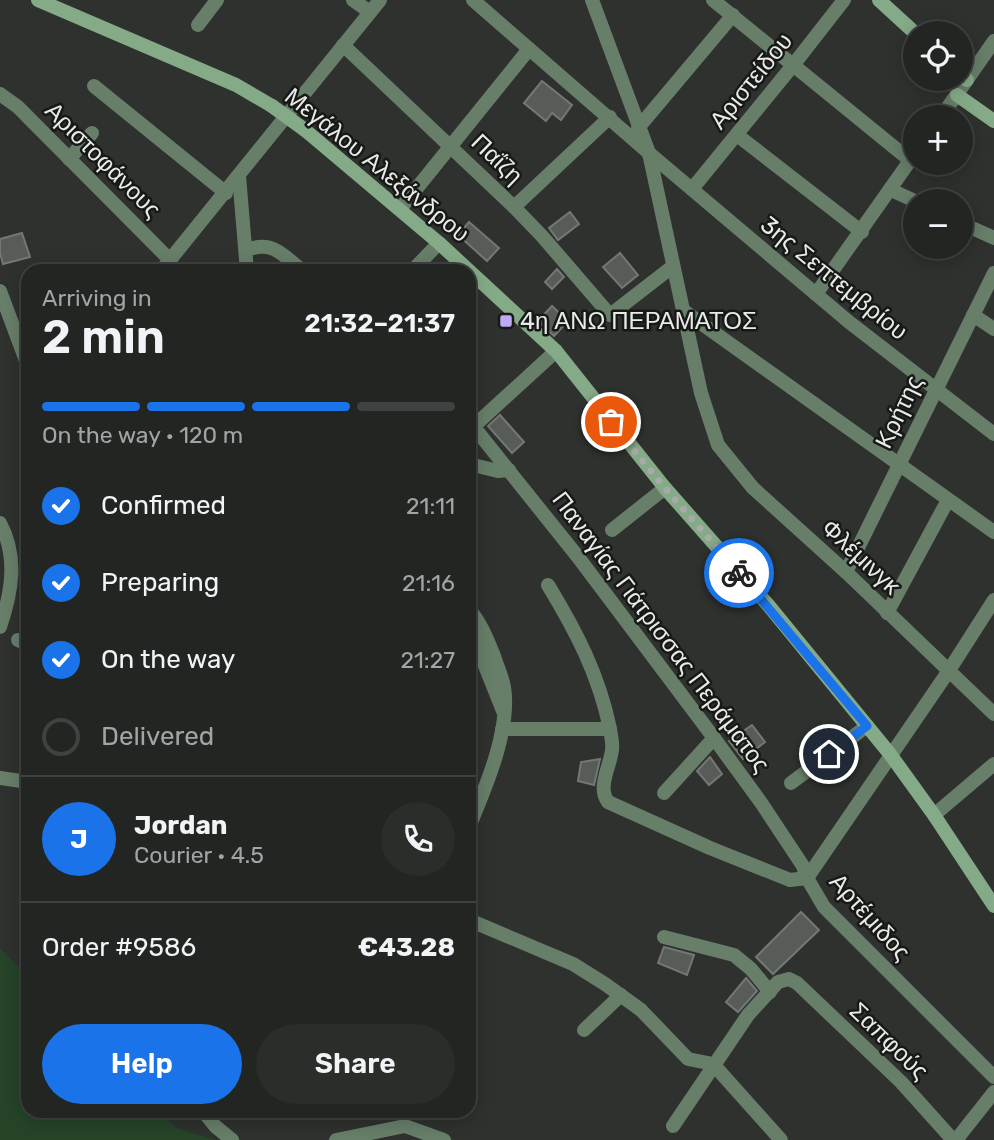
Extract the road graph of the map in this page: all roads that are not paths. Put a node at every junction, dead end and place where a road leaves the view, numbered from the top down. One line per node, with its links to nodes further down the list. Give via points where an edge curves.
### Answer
1 (38, 0): 40 (street, Μεγάλου Αλεξάνδρου, bridge, via 236,85 306,130)
2 (217, 0): 13 (street)
3 (353, 0): 10 (street)
4 (380, 0): 10 (street)
5 (473, 0): 16 (street, 3ης Σεπτεμβρίου)
6 (592, 0): 26 (street)
7 (713, 0): 11 (street)
8 (844, 0): 17 (street, Αριστείδου)
9 (879, 0): 12 (street)
10 (370, 12): 15 (street)
11 (733, 15): 17 (street); 26 (street)
12 (903, 22)
13 (198, 25)
14 (994, 41): 18 (street)
15 (343, 45): 29 (street, Παΐζη); 34 (street)
16 (529, 49): 24 (street, 3ης Σεπτεμβρίου); 29 (street)
17 (794, 64): 28 (street, Αριστείδου); 30 (street)
18 (973, 67)
19 (94, 86): 37 (street)
20 (959, 91): 22 (street)
21 (0, 94): 32 (street, Αριστοφάνους)
22 (957, 95): 23 (street); 25 (street)
23 (950, 105)
24 (610, 117): 31 (street, 3ης Σεπτεμβρίου); 39 (street)
25 (994, 121)
26 (638, 128): 31 (street)
27 (92, 133): 32 (street)
28 (737, 135): 35 (street, Αριστείδου); 42 (street)
29 (451, 147): 39 (street, Παΐζη); 40 (street)
30 (903, 150)
31 (649, 153): 35 (street, 3ης Σεπτεμβρίου); 52 (street, Φλέμινγκ)
32 (69, 159): 46 (street, Αριστοφάνους)
33 (903, 173): 36 (street)
34 (239, 176): 37 (street); 45 (street)
35 (692, 189): 56 (street, 3ης Σεπτεμβρίου)
36 (891, 190): 38 (street); 42 (street)
37 (226, 193): 47 (street)
38 (903, 196)
39 (514, 207): 52 (street, Παΐζη, via 610,315)
40 (400, 209): 44 (street, Μεγάλου Αλεξάνδρου)
41 (973, 228): 43 (street)
42 (862, 232): 56 (street)
43 (994, 238)
44 (439, 243): 50 (street); 51 (street, Μεγάλου Αλεξάνδρου)
45 (246, 250): 48 (street); 49 (street, via 260,245 275,248)
46 (164, 264)
47 (168, 264)
48 (247, 264)
49 (294, 264)
50 (419, 264)
51 (462, 264)
52 (672, 267): 57 (street, Φλέμινγκ)
53 (994, 273): 58 (street, Κρήτης)
54 (476, 277): 61 (street, Μεγάλου Αλεξάνδρου)
55 (0, 291): 60 (street)
56 (816, 294): 62 (street, 3ης Σεπτεμβρίου)
57 (684, 311): 66 (street); 74 (street, Φλέμινγκ, via 718,445 753,488)
58 (973, 315): 59 (street); 62 (street, Κρήτης)
59 (994, 329)
60 (21, 347)
61 (556, 351): 63 (street); 69 (street, Μεγάλου Αλεξάνδρου)
62 (937, 389): 65 (street, 3ης Σεπτεμβρίου); 66 (street, Κρήτης)
63 (476, 421)
64 (476, 429): 68 (street, Παναγίας Γιάτρισσας Περάματος)
65 (994, 434)
66 (899, 464): 70 (street); 74 (street, Κρήτης)
67 (476, 466): 68 (street)
68 (509, 470): 87 (street, Παναγίας Γιάτρισσας Περάματος)
69 (665, 488): 72 (street); 84 (street, Μεγάλου Αλεξάνδρου)
70 (948, 500): 73 (street); 77 (street)
71 (0, 523): 79 (street, via 12,563 9,598)
72 (612, 530)
73 (994, 532)
74 (846, 572): 77 (street, Φλέμινγκ)
75 (548, 585): 86 (street, via 578,634)
76 (994, 600): 81 (street)
77 (887, 612): 81 (street, Φλέμινγκ)
78 (476, 619): 82 (street, via 502,678)
79 (0, 627)
80 (476, 644): 82 (street)
81 (948, 672): 83 (street, Φλέμινγκ); 88 (street)
82 (503, 712): 85 (street)
83 (994, 714)
84 (867, 726): 88 (street, Μεγάλου Αλεξάνδρου); 92 (street)
85 (502, 729): 86 (street); 94 (street)
86 (610, 729): 96 (street, Αρτέμιδος, via 612,748 603,790 608,802 790,880)
87 (714, 738): 93 (street); 96 (street, Παναγίας Γιάτρισσας Περάματος, via 769,814)
88 (890, 754): 95 (street, Μεγάλου Αλεξάνδρου); 96 (street)
89 (994, 764): 95 (street)
90 (0, 778): 91 (street)
91 (21, 781)
92 (791, 783)
93 (664, 793)
94 (476, 810)
95 (934, 815): 97 (street, Μεγάλου Αλεξάνδρου)
96 (807, 878): 104 (street, Αρτέμιδος, via 842,927)
97 (994, 906)
98 (476, 923): 101 (street, via 573,964)
99 (664, 937): 100 (street, via 734,955)
100 (770, 992): 103 (street); 112 (street, Σαπφούς, via 778,982 789,979 797,983)
101 (621, 995): 102 (street); 103 (street, via 688,1059)
102 (584, 1030)
103 (713, 1064): 107 (street); 111 (street)
104 (994, 1077)
105 (994, 1092): 112 (street)
106 (209, 1118): 108 (street)
107 (673, 1126)
108 (232, 1140)
109 (336, 1140): 110 (street, via 405,1126)
110 (444, 1140)
111 (781, 1140)
112 (955, 1140)

